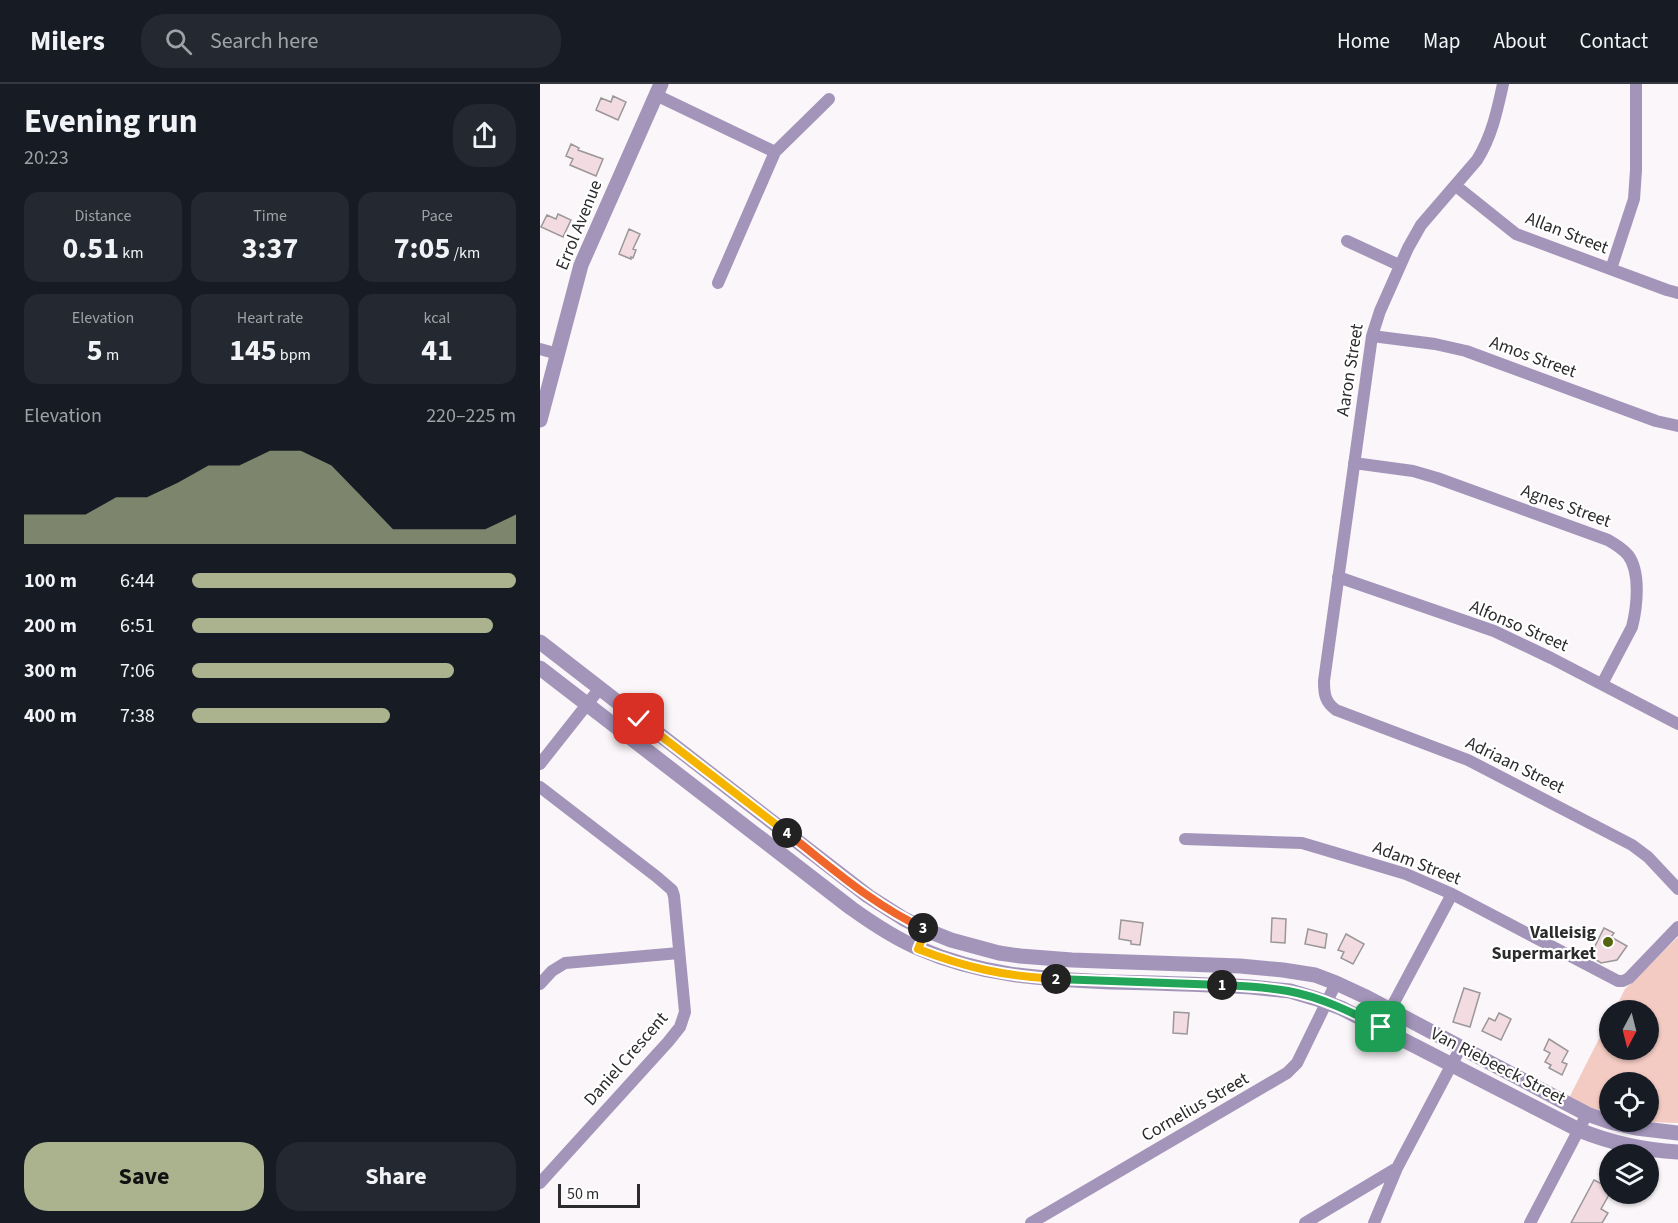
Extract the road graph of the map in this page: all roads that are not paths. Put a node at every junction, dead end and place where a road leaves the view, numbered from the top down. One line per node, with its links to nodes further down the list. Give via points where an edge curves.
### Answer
1 (1503, 84): 6 (street, Aaron Street, via 1489,139)
2 (1636, 84): 9 (street, via 1634,199)
3 (658, 89): 5 (street); 14 (street, Errol Avenue, via 581,264)
4 (829, 99): 5 (street)
5 (775, 152): 10 (street)
6 (1456, 186): 8 (street, Aaron Street, via 1421,225); 9 (street, Allan Street, via 1516,234)
7 (1347, 241): 8 (street)
8 (1399, 265): 12 (street, Aaron Street)
9 (1611, 269): 11 (street, Allan Street)
10 (718, 283)
11 (1678, 293)
12 (1372, 336): 16 (street, Amos Street, via 1466,351); 17 (street, Aaron Street)
13 (540, 349): 14 (street)
14 (558, 354): 15 (street, Errol Avenue)
15 (540, 420)
16 (1678, 426)
17 (1354, 463): 18 (street, Aaron Street); 21 (street, Agnes Street, via 1431,476 1608,540 1623,549 1634,572 1635,616)
18 (1338, 577): 21 (street, Alfonso Street, via 1494,631); 23 (street, Aaron Street)
19 (540, 642): 22 (street, Van Riebeeck Street)
20 (540, 668): 24 (street, Van Riebeeck Street)
21 (1602, 684): 25 (street, Alfonso Street)
22 (600, 688): 24 (street); 32 (street, Van Riebeeck Street, via 868,896)
23 (1324, 696): 29 (street, Adriaan Street, via 1342,712 1468,760 1632,845)
24 (587, 704): 26 (street); 33 (street, Van Riebeeck Street, via 851,909)
25 (1678, 724)
26 (540, 764)
27 (540, 787): 34 (street, Daniel Crescent, via 672,890)
28 (1185, 839): 30 (street, Adam Street, via 1302,843 1406,874)
29 (1678, 889)
30 (1452, 894): 31 (street, Adam Street, via 1618,981 1629,978); 38 (street)
31 (1678, 927)
32 (926, 930): 33 (street); 35 (street, Van Riebeeck Street, via 976,947 1020,956 1240,966 1315,975)
33 (918, 949): 37 (street, Van Riebeeck Street, via 967,966 1016,976 1271,988)
34 (679, 953): 36 (street, via 565,963); 49 (street, Daniel Crescent, via 685,1012 680,1027)
35 (1336, 983): 37 (street, Cornelius Street); 38 (street, Van Riebeeck Street)
36 (540, 984)
37 (1327, 1002): 39 (street, Van Riebeeck Street); 50 (street, Cornelius Street, via 1297,1063 1287,1073)
38 (1390, 1009): 39 (street); 40 (street, Van Riebeeck Street)
39 (1381, 1027): 41 (street, Van Riebeeck Street)
40 (1461, 1047): 41 (street); 42 (street, Van Riebeeck Street)
41 (1452, 1065): 44 (street, Van Riebeeck Street); 48 (street)
42 (1587, 1114): 43 (street, Van Riebeeck Street); 44 (street)
43 (1599, 1118)
44 (1579, 1130): 47 (street, Van Riebeeck Street, via 1615,1143); 53 (street)
45 (1659, 1131): 46 (street, Van Riebeeck Street)
46 (1678, 1133)
47 (1678, 1152)
48 (1397, 1168): 51 (street); 52 (street)
49 (540, 1183)
50 (1031, 1223)
51 (1305, 1223)
52 (1374, 1223)
53 (1530, 1223)

